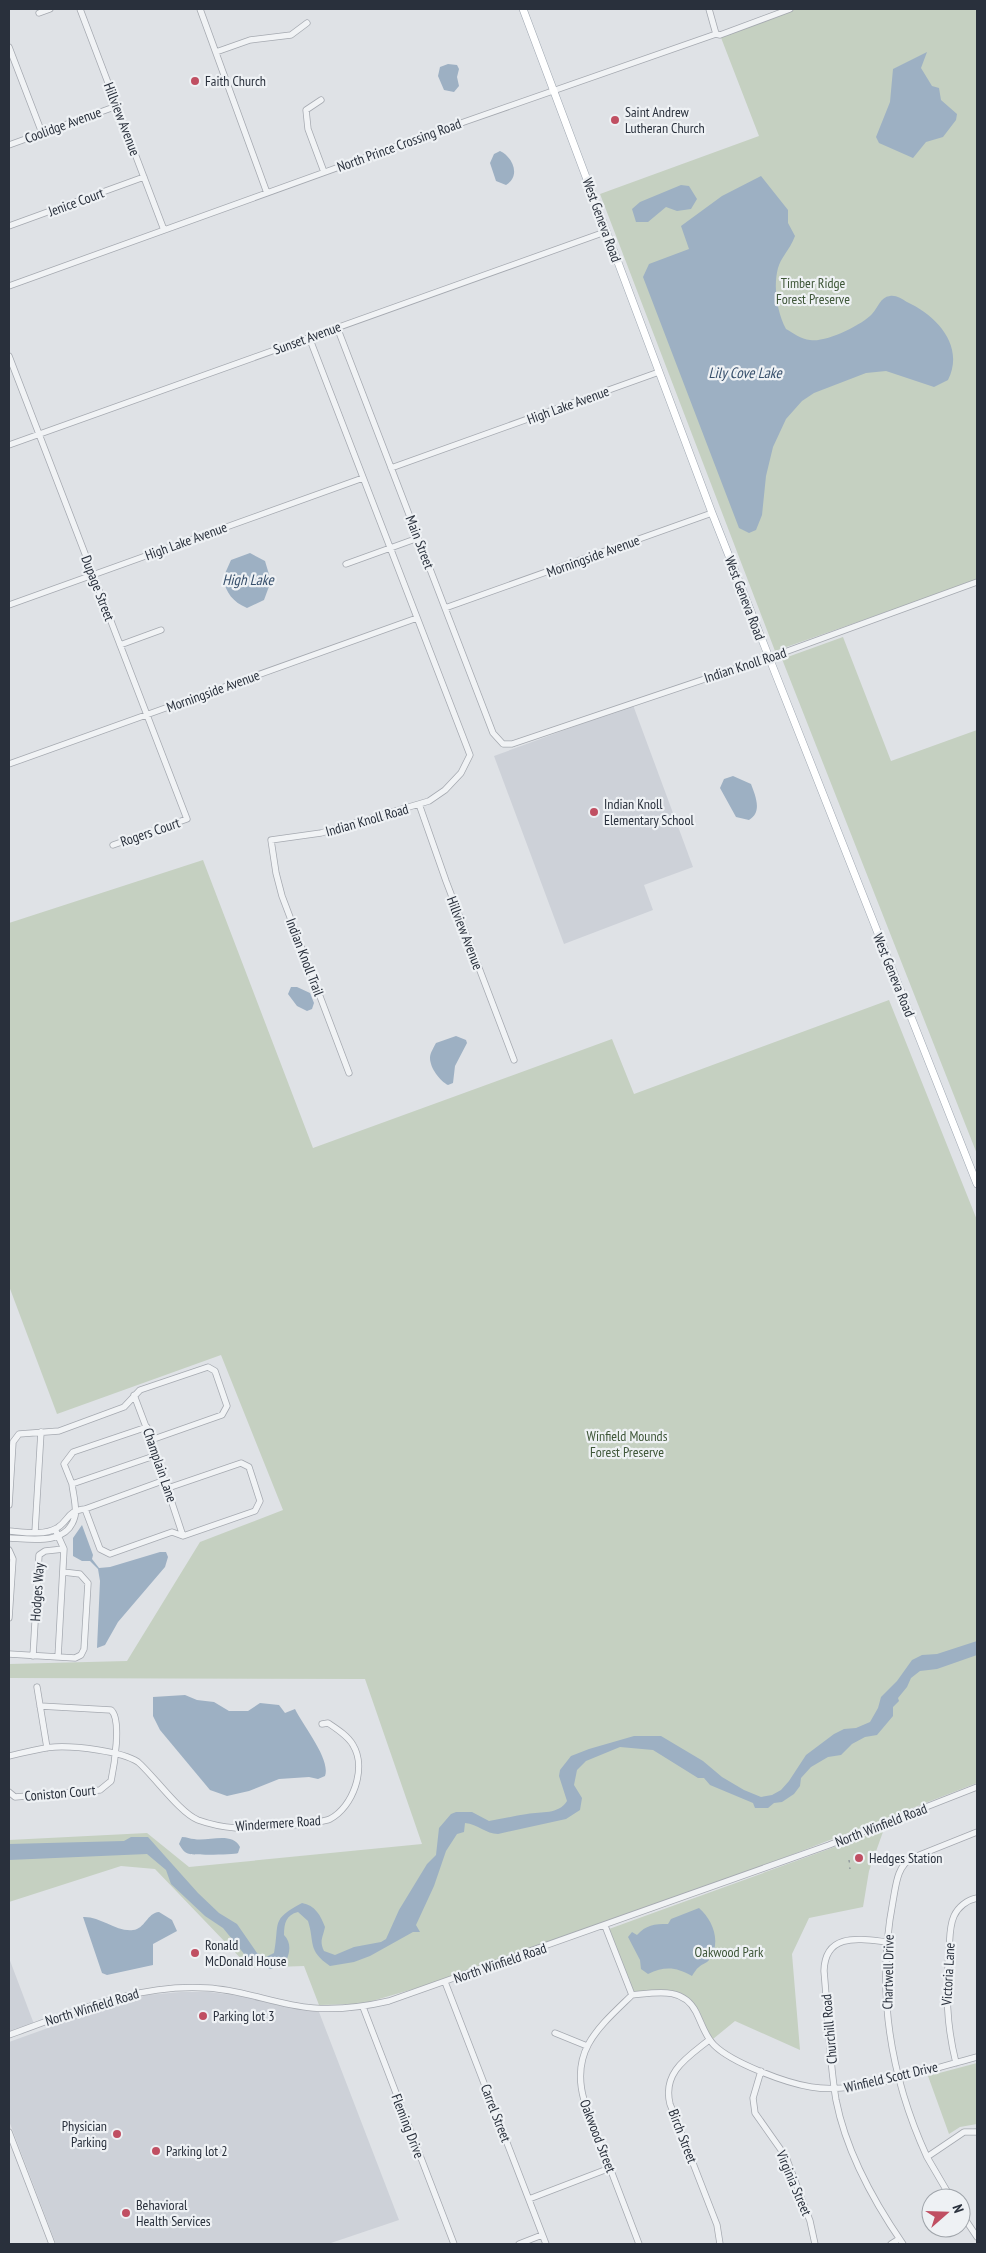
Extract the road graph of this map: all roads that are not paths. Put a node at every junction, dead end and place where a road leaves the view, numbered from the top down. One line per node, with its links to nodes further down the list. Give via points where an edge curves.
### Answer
1 (50, 9): 7 (street)
2 (80, 9): 14 (street, Hillview Avenue)
3 (200, 9): 11 (street)
4 (523, 9): 12 (main road, West Geneva Road)
5 (709, 9): 9 (street)
6 (790, 9): 9 (street, North Prince Crossing Road)
7 (39, 13)
8 (307, 24): 11 (street, via 291,35 250,40)
9 (716, 34): 12 (street, North Prince Crossing Road)
10 (9, 47): 15 (street)
11 (216, 52): 19 (street)
12 (554, 90): 17 (street, North Prince Crossing Road); 22 (main road, West Geneva Road)
13 (321, 100): 17 (street, via 306,110 308,129)
14 (117, 106): 15 (street, Coolidge Avenue); 18 (street, Hillview Avenue)
15 (42, 133): 16 (street, Coolidge Avenue)
16 (9, 145)
17 (324, 172): 19 (street, North Prince Crossing Road)
18 (144, 178): 20 (street, Jenice Court); 21 (street, Hillview Avenue)
19 (267, 193): 21 (street, North Prince Crossing Road)
20 (9, 226)
21 (164, 230): 23 (street, North Prince Crossing Road)
22 (606, 232): 24 (street, Sunset Avenue); 27 (main road, West Geneva Road)
23 (9, 286)
24 (337, 327): 25 (street, Sunset Avenue); 30 (street, Main Street)
25 (309, 337): 28 (street, Sunset Avenue); 31 (street)
26 (9, 356): 28 (street, Dupage Street)
27 (660, 372): 30 (street, High Lake Avenue); 32 (main road, West Geneva Road)
28 (38, 434): 29 (street, Sunset Avenue); 36 (street, Dupage Street)
29 (9, 445)
30 (391, 468): 33 (street, Main Street)
31 (363, 478): 34 (street); 36 (street, High Lake Avenue)
32 (712, 513): 39 (street, Morningside Avenue); 43 (main road, West Geneva Road)
33 (418, 538): 34 (street); 39 (street, Main Street)
34 (390, 548): 35 (street); 40 (street)
35 (346, 564)
36 (92, 575): 38 (street, High Lake Avenue); 42 (street, Dupage Street)
37 (977, 582): 43 (street, Indian Knoll Road)
38 (9, 604)
39 (445, 608): 45 (street, Main Street, via 493,733 503,744)
40 (417, 618): 44 (street, Morningside Avenue); 47 (street, Indian Knoll Road, via 470,756 461,773 445,790)
41 (162, 630): 42 (street)
42 (120, 645): 44 (street, Dupage Street)
43 (768, 657): 45 (street, Indian Knoll Road); 53 (main road, West Geneva Road)
44 (146, 715): 46 (street, Morningside Avenue); 48 (street, Dupage Street)
45 (512, 744)
46 (9, 764)
47 (420, 804): 49 (street, Indian Knoll Road, via 320,833); 51 (street, Hillview Avenue)
48 (187, 819): 50 (street, Rogers Court)
49 (271, 840): 52 (street, Indian Knoll Trail, via 282,896)
50 (113, 845)
51 (514, 1060)
52 (349, 1072)
53 (977, 1184)
54 (134, 1395): 55 (street, Champlain Lane); 56 (street, via 124,1407 59,1431); 57 (street, via 140,1390 208,1367 215,1371 227,1406 222,1415)
55 (147, 1428): 57 (street, Champlain Lane); 61 (street, via 73,1452 64,1464)
56 (41, 1432): 59 (street, via 24,1432 15,1436); 68 (street)
57 (151, 1440): 58 (street, Champlain Lane)
58 (157, 1455): 60 (street, Champlain Lane); 61 (street)
59 (10, 1472): 63 (street)
60 (165, 1480): 62 (street, Champlain Lane); 64 (street)
61 (72, 1484): 65 (street)
62 (168, 1488): 70 (street, Champlain Lane); 70 (street, via 241,1463 249,1466 260,1501 255,1511)
63 (9, 1505)
64 (85, 1509): 65 (street); 70 (street, via 100,1549 110,1554 172,1532)
65 (75, 1510): 66 (street); 69 (street, via 70,1524)
66 (55, 1529): 68 (street); 69 (street, Hodges Way)
67 (9, 1531): 68 (street)
68 (36, 1532)
69 (59, 1535): 71 (street, via 41,1540); 73 (street, Hodges Way)
70 (184, 1536)
71 (9, 1538)
72 (9, 1550): 75 (street, via 13,1559)
73 (64, 1550): 74 (street, Hodges Way); 77 (street, Hodges Way, via 45,1551 39,1555)
74 (63, 1572): 78 (street, Hodges Way); 78 (street, Hodges Way, via 80,1574 88,1586 83,1652 75,1658)
75 (9, 1618)
76 (9, 1654): 77 (street, Hodges Way)
77 (33, 1656): 78 (street, Hodges Way)
78 (58, 1657)
79 (37, 1687): 80 (street)
80 (40, 1706): 82 (street); 83 (street, Coniston Court, via 111,1710 117,1720)
81 (322, 1724): 83 (street, Windermere Road, via 328,1723 351,1742 358,1762 356,1786 350,1797 337,1814 318,1822 238,1828 198,1820 138,1762)
82 (47, 1748): 83 (street, Windermere Road); 84 (street, Windermere Road)
83 (115, 1752): 86 (street, Coniston Court, via 110,1782 100,1790 15,1797)
84 (9, 1756)
85 (977, 1788): 89 (street, North Winfield Road)
86 (9, 1792)
87 (977, 1832): 90 (street, Chartwell Drive, via 912,1858 900,1868)
88 (977, 1898): 99 (street, Victoria Lane, via 960,1907 951,1930 946,2002)
89 (605, 1926): 91 (street, North Winfield Road); 92 (street)
90 (887, 1942): 101 (street, Chartwell Drive, via 886,2006); 102 (street, Churchill Road, via 847,1940 837,1944 826,1956 824,1971)
91 (446, 1982): 93 (street, North Winfield Road); 108 (street, Carrel Street)
92 (632, 1995): 96 (street, Winfield Scott Drive, via 667,1992 680,1995 692,2006); 97 (street, Oakwood Street, via 600,2026)
93 (363, 2007): 95 (street, North Winfield Road, via 312,2008 222,1989 165,1988 110,2000); 112 (street, Fleming Drive)
94 (554, 2033): 97 (street)
95 (9, 2034)
96 (709, 2040): 100 (street, Winfield Scott Drive, via 722,2052); 116 (street, Birch Street, via 678,2066 672,2075 668,2093 717,2225)
97 (587, 2046): 106 (street, Oakwood Street, via 581,2068 582,2093)
98 (977, 2057): 99 (street, Winfield Scott Drive)
99 (956, 2063): 101 (street, Winfield Scott Drive)
100 (762, 2071): 102 (street, Winfield Scott Drive, via 801,2086); 117 (street, Virginia Street, via 753,2098 755,2113 786,2158)
101 (898, 2077): 102 (street, Winfield Scott Drive); 105 (street, Chartwell Drive)
102 (835, 2090): 110 (street, Churchill Road, via 858,2163)
103 (9, 2132): 111 (street)
104 (977, 2132): 105 (street, via 964,2132)
105 (927, 2157): 107 (street, Chartwell Drive)
106 (610, 2168): 108 (street); 115 (street, Oakwood Street)
107 (945, 2188)
108 (529, 2199): 109 (street, Carrel Street)
109 (542, 2235): 113 (street); 114 (street, Carrel Street)
110 (901, 2242): 118 (street)
111 (52, 2244)
112 (454, 2244)
113 (519, 2244)
114 (546, 2244)
115 (639, 2244)
116 (720, 2244)
117 (815, 2244)
118 (891, 2244)

